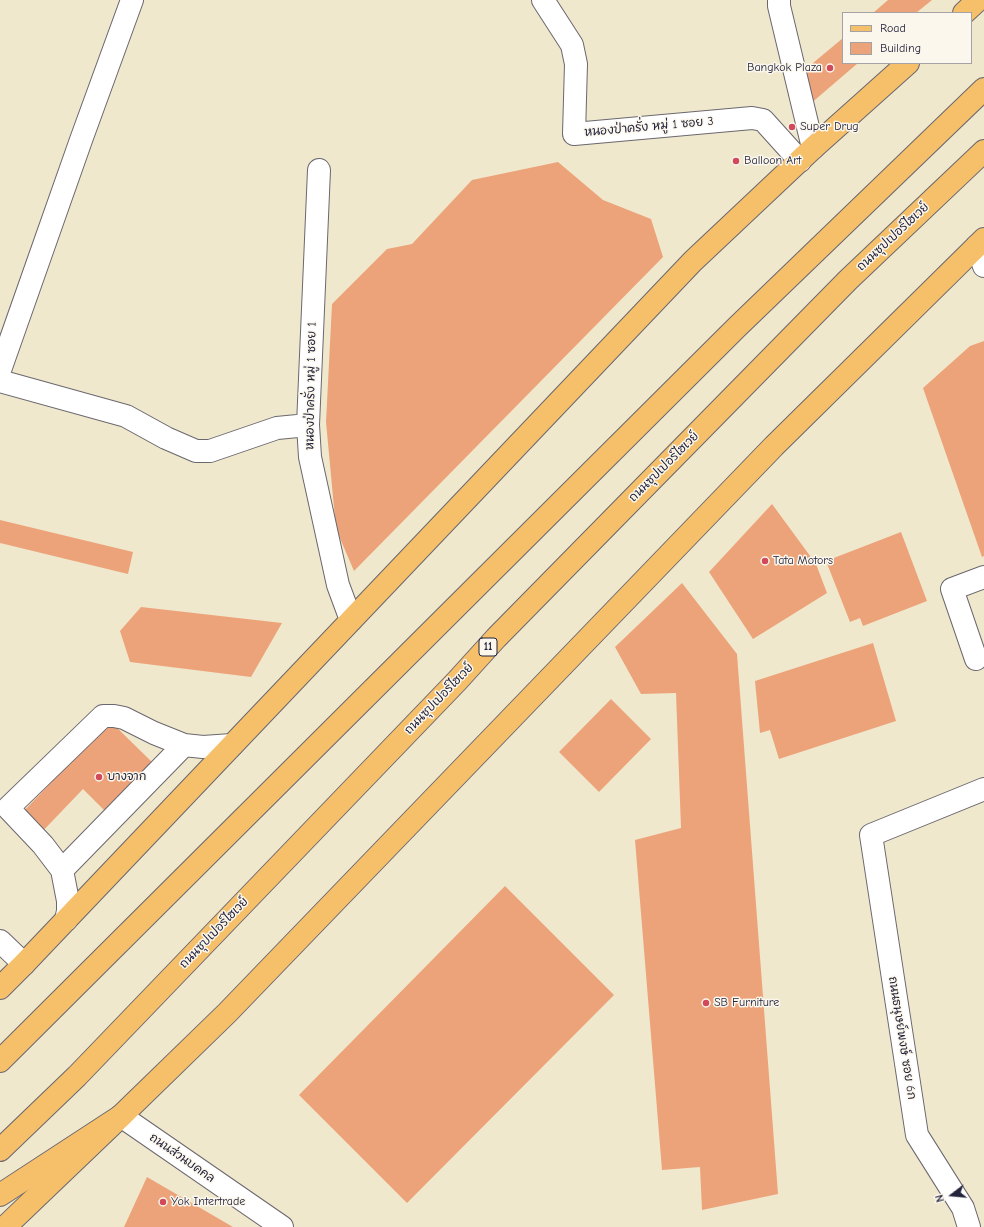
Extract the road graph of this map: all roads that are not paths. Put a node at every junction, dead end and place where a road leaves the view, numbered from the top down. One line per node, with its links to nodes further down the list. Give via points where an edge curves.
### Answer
1 (132, 0): 12 (street)
2 (543, 0): 9 (street, หนองป่าครั่ง หมู่ 1 ซอย 3, via 572,45 576,64 574,134 752,118 763,120)
3 (779, 0): 9 (street)
4 (978, 0): 5 (main road)
5 (965, 12)
6 (907, 64): 9 (main road)
7 (984, 89): 26 (main road, via 738,327)
8 (984, 151): 28 (main road, ถนนซุปเปอร์ไฮเวย์ / 11, via 848,280 496,638 77,1076)
9 (806, 154): 16 (main road, via 693,261)
10 (319, 170): 14 (street, หนองป่าครั่ง หมู่ 1 ซอย 1)
11 (982, 250): 27 (main road, via 774,446 227,1013)
12 (0, 370)
13 (0, 381): 14 (street, via 126,416 196,451 210,452 277,428)
14 (308, 425): 16 (street, หนองป่าครั่ง หมู่ 1 ซอย 1, via 310,457 338,585)
15 (984, 577): 17 (street, via 952,589)
16 (351, 620): 19 (main road)
17 (976, 659)
18 (184, 745): 19 (street); 21 (street); 21 (street, via 154,734 124,718 103,716 8,808 43,845)
19 (232, 745): 22 (main road)
20 (984, 789): 32 (street, ถนนธนุษย์พงษ์ ซอย 6ก, via 871,835 917,1135 963,1208)
21 (62, 870): 22 (street, via 68,901)
22 (66, 920): 24 (main road)
23 (0, 941): 24 (street)
24 (24, 964): 25 (main road)
25 (0, 988)
26 (0, 1061)
27 (121, 1116): 29 (main road); 30 (main road); 31 (street, ถนนส่วนบคคล)
28 (0, 1150)
29 (0, 1194)
30 (5, 1227)
31 (282, 1227)
32 (970, 1227)

